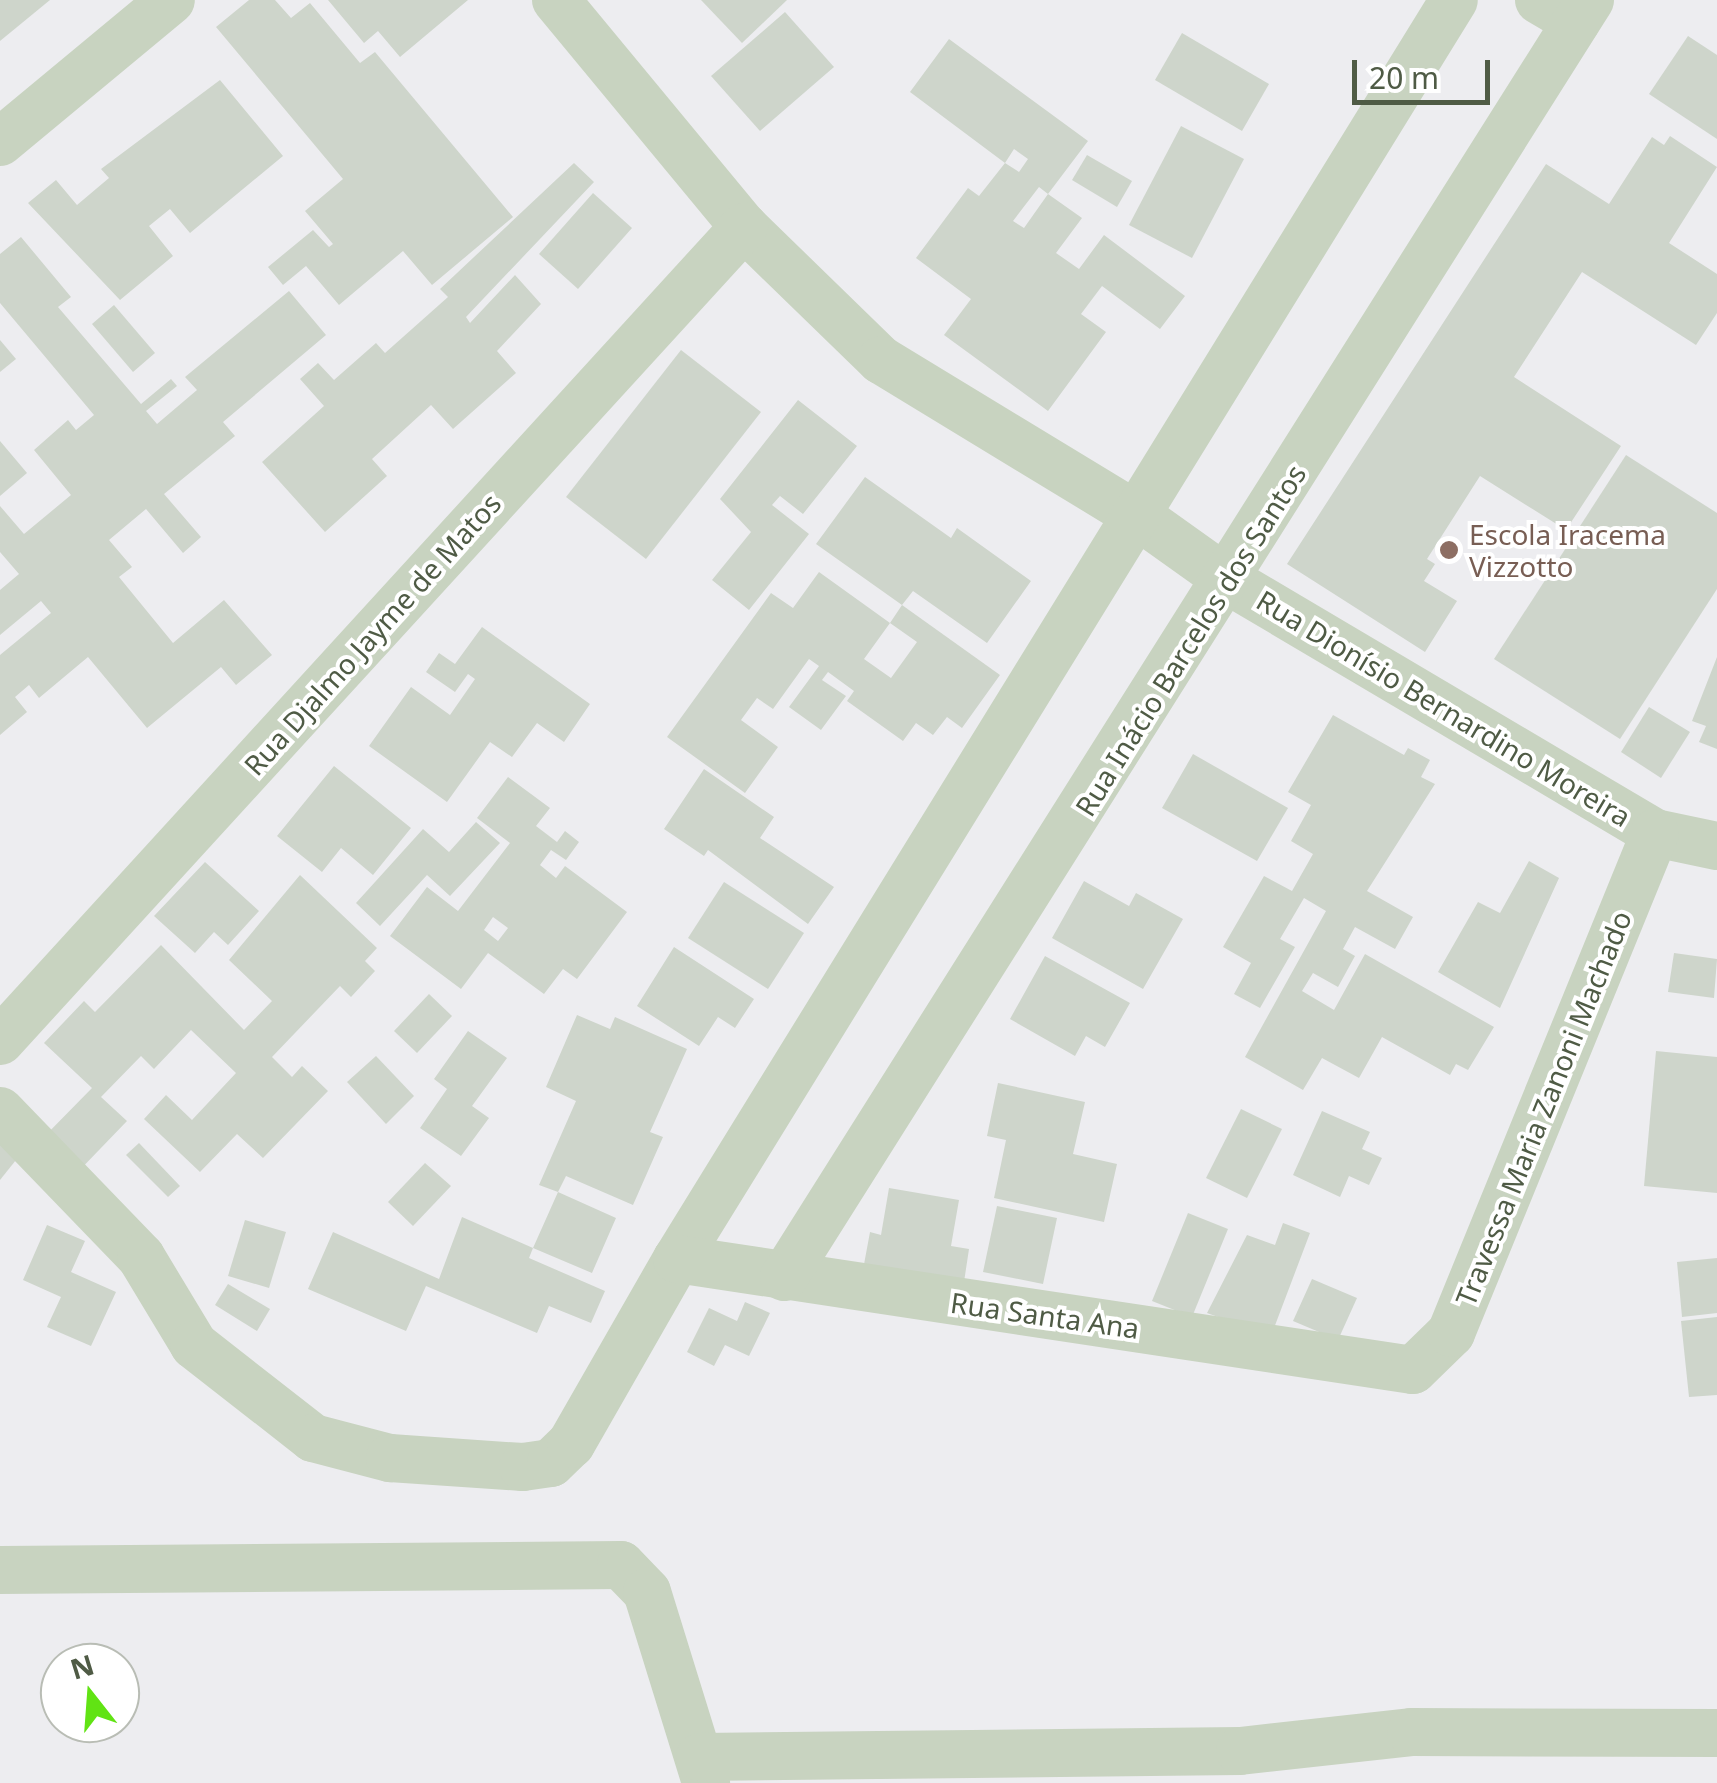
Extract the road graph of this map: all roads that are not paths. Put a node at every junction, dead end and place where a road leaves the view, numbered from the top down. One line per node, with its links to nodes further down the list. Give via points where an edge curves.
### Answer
1 (171, 0): 5 (street)
2 (556, 0): 6 (street, Rua Dionísio Bernardino Moreira)
3 (1454, 0): 7 (street)
4 (1568, 7): 8 (street, Rua Inácio Barcelos dos Santos)
5 (0, 142)
6 (744, 227): 7 (street, Rua Dionísio Bernardino Moreira, via 882,360); 11 (street, Rua Djalmo Jayme de Matos)
7 (1138, 516): 8 (street, Rua Dionísio Bernardino Moreira); 13 (street)
8 (1229, 581): 9 (street, Rua Dionísio Bernardino Moreira); 14 (street, Rua Inácio Barcelos dos Santos)
9 (1654, 833): 10 (street, Rua Dionísio Bernardino Moreira); 15 (street, Travessa Maria Zanoni Machado, via 1451,1332)
10 (1717, 846)
11 (0, 1041)
12 (0, 1111): 13 (street, via 142,1258 194,1344 228,1377 313,1438 390,1458 523,1468 551,1463 571,1444)
13 (677, 1258): 14 (street, Rua Santa Ana)
14 (784, 1277): 15 (street, Rua Santa Ana)
15 (1413, 1370)
16 (0, 1570): 18 (street, via 621,1566 647,1592)
17 (1717, 1733): 18 (street, via 1411,1732 1240,1751)
18 (703, 1770)

